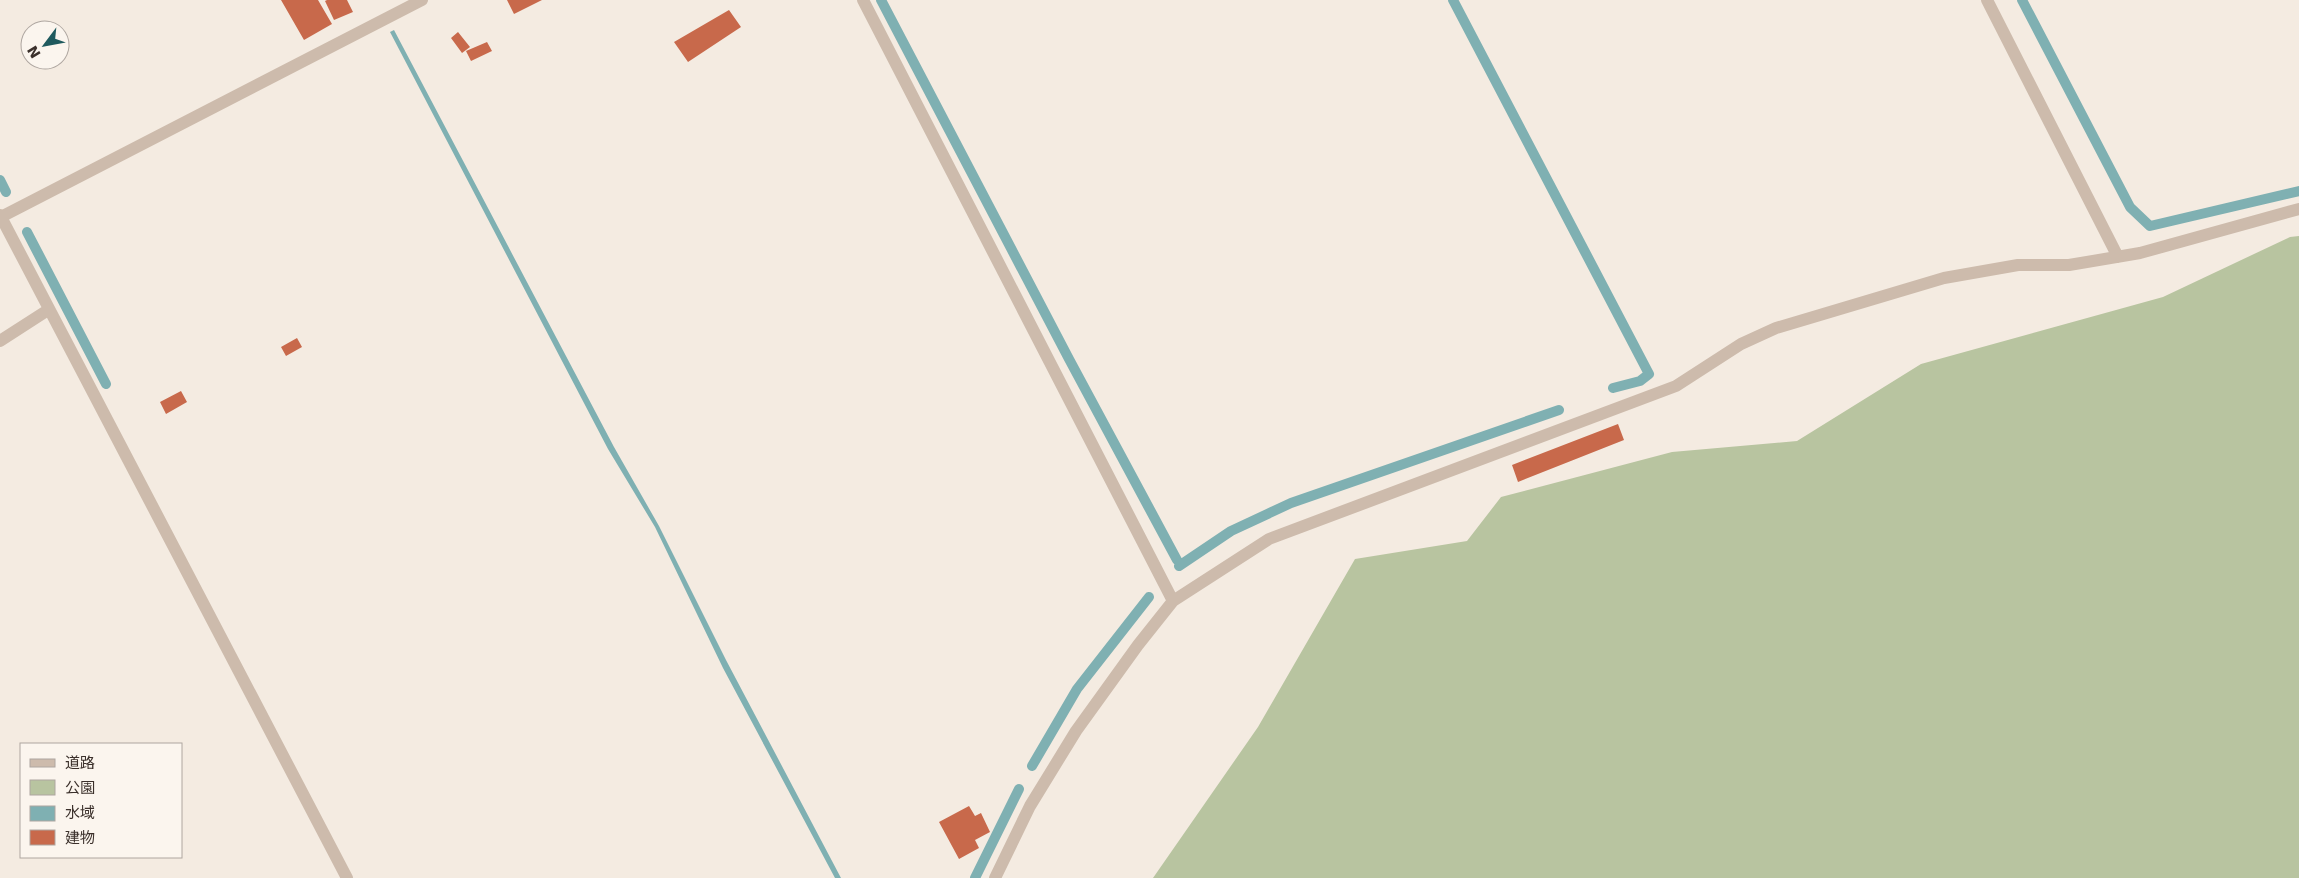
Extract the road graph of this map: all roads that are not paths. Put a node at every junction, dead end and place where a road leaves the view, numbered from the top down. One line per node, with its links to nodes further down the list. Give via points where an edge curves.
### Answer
1 (422, 0): 5 (street)
2 (863, 0): 9 (street)
3 (1987, 0): 6 (street)
4 (2299, 209): 6 (street)
5 (0, 216): 7 (street)
6 (2118, 257): 9 (street, via 2068,265 2018,265 1944,278 1776,328 1741,344 1676,386 1269,539)
7 (48, 310): 8 (street); 10 (street)
8 (0, 341)
9 (1173, 601): 11 (street, via 1076,730 1030,806)
10 (347, 878)
11 (995, 878)

